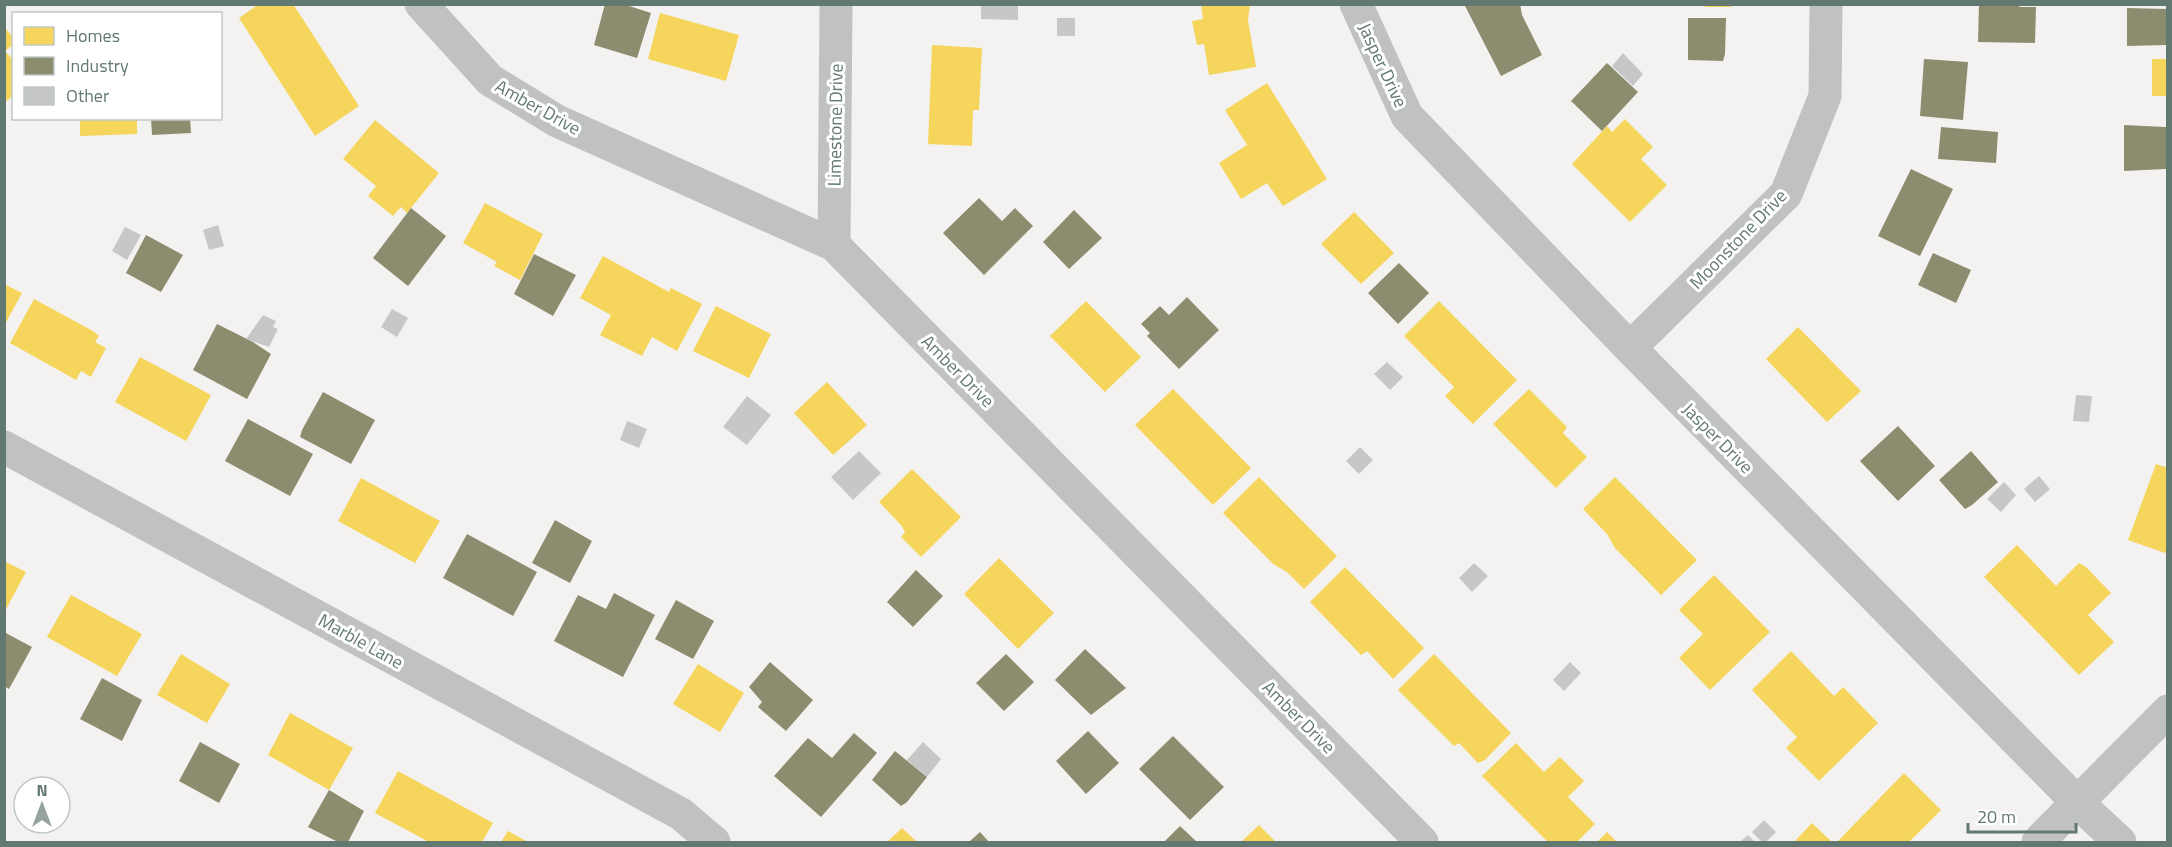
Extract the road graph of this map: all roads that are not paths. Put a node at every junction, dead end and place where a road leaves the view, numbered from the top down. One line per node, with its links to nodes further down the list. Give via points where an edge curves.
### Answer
1 (421, 4): 5 (street, Amber Drive, via 490,80 557,121)
2 (836, 4): 5 (street, Limestone Drive)
3 (1356, 4): 6 (street, Jasper Drive, via 1407,116)
4 (1826, 4): 6 (street, Moonstone Drive, via 1825,96 1786,194)
5 (834, 245): 11 (street, Amber Drive)
6 (1630, 348): 9 (street, Jasper Drive)
7 (4, 447): 10 (street, Marble Lane, via 681,814)
8 (2168, 711): 9 (street)
9 (2078, 803): 12 (street); 13 (street, Jasper Drive)
10 (714, 843)
11 (1422, 843)
12 (2038, 843)
13 (2120, 843)

